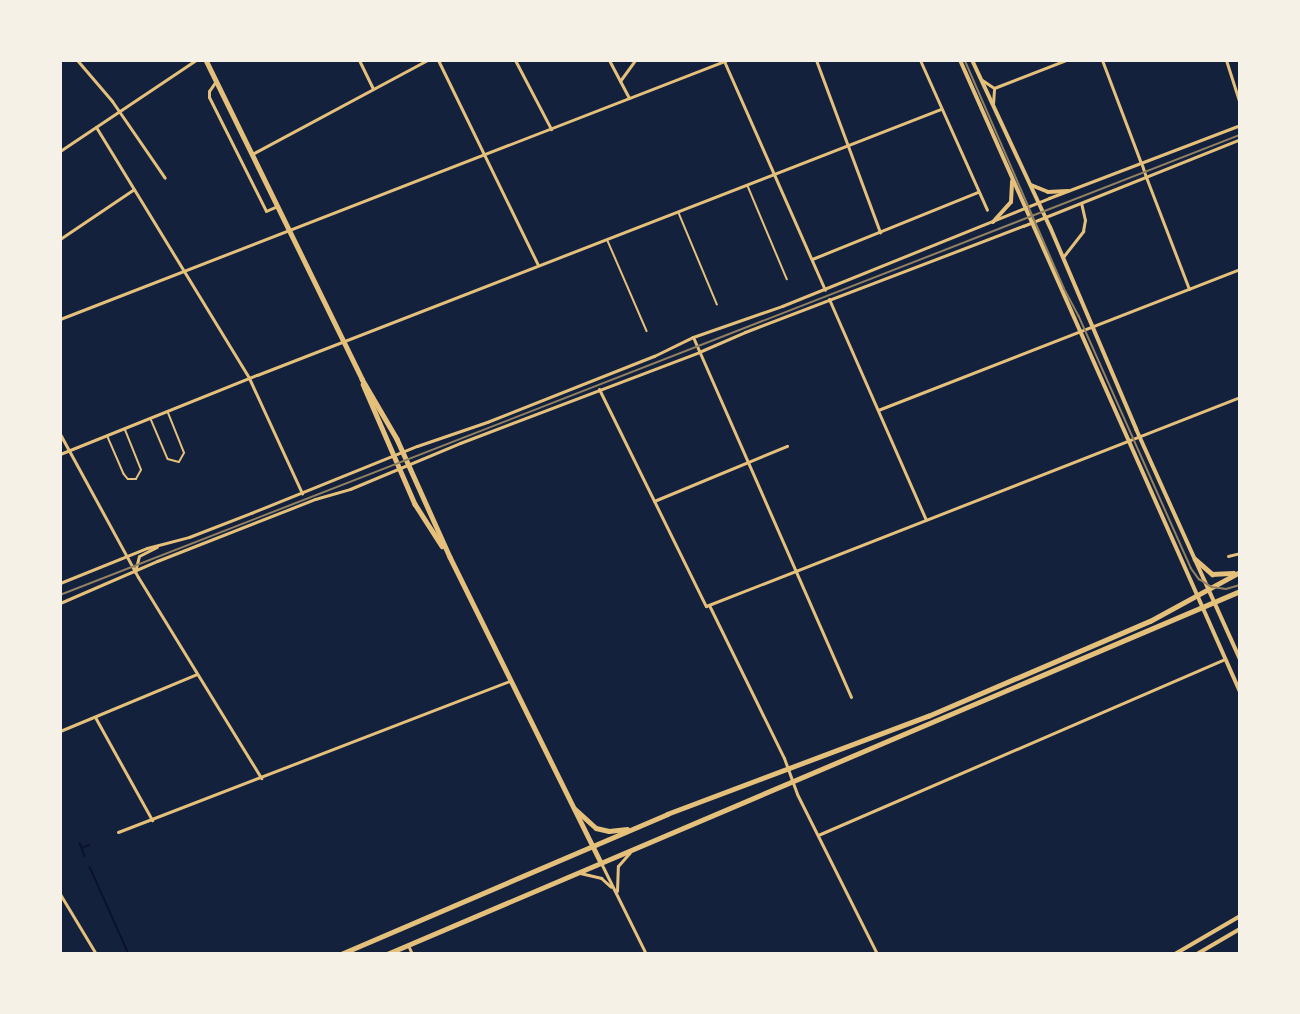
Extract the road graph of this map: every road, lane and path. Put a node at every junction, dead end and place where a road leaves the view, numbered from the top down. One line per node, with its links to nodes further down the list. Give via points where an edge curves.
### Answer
1 (78, 60): 27 (street)
2 (196, 60): 27 (street)
3 (206, 60): 19 (main road)
4 (359, 60): 22 (street)
5 (427, 60): 22 (street)
6 (438, 60): 35 (street)
7 (515, 60): 30 (street)
8 (609, 60): 20 (street)
9 (635, 60): 20 (street)
10 (725, 60): 23 (street); 37 (street)
11 (816, 60): 32 (street)
12 (920, 60): 26 (street)
13 (960, 60): 38 (main road)
14 (972, 60): 18 (main road)
15 (1066, 60): 21 (street)
16 (1102, 60): 36 (street)
17 (1227, 60): 24 (street)
18 (981, 80): 21 (street); 25 (main road)
19 (216, 81): 34 (main road); 48 (street, via 209,91 214,107 266,211)
20 (620, 81): 23 (street)
21 (994, 88): 25 (street)
22 (373, 89): 34 (street)
23 (629, 98): 30 (street)
24 (1240, 104)
25 (993, 105): 41 (main road)
26 (941, 109): 32 (street); 45 (street)
27 (119, 112): 29 (street); 40 (street)
28 (1240, 125): 36 (street)
29 (96, 127): 33 (street); 43 (street)
30 (551, 129): 35 (street)
31 (1240, 139): 39 (street)
32 (848, 146): 37 (street); 56 (street)
33 (60, 151)
34 (252, 154): 48 (main road)
35 (485, 155): 55 (street); 61 (street)
36 (1142, 165): 39 (street); 44 (street)
37 (773, 174): 42 (street); 60 (street)
38 (1011, 174): 49 (main road); 53 (main road, via 1011,202)
39 (1146, 177): 46 (street); 65 (street)
40 (165, 178)
41 (1028, 182): 44 (main road, via 1048,192); 47 (main road)
42 (747, 184): 51 (street); 64 (lane)
43 (134, 189): 57 (street); 63 (street)
44 (1068, 191): 47 (street)
45 (978, 192): 50 (street); 56 (street)
46 (1081, 202): 52 (street); 59 (street, via 1084,227)
47 (1038, 203): 49 (street); 52 (main road)
48 (277, 206): 55 (main road)
49 (1025, 208): 53 (street); 54 (main road)
50 (987, 210)
51 (678, 212): 58 (street); 68 (lane)
52 (1045, 216): 54 (street); 59 (main road)
53 (993, 222): 66 (street)
54 (1031, 222): 67 (street); 71 (main road)
55 (289, 230): 63 (street); 74 (main road)
56 (880, 232): 60 (street)
57 (60, 239)
58 (608, 239): 61 (street); 72 (lane)
59 (1063, 257): 70 (main road)
60 (812, 259): 66 (street)
61 (538, 265): 74 (street)
62 (1240, 269): 65 (street)
63 (184, 272): 69 (street); 76 (street)
64 (787, 279)
65 (1189, 289): 70 (street)
66 (825, 290): 73 (street)
67 (829, 299): 75 (street); 80 (street)
68 (717, 304)
69 (60, 319)
70 (1092, 325): 71 (street); 86 (main road)
71 (1082, 329): 80 (street); 87 (main road)
72 (647, 331)
73 (693, 337): 75 (street); 90 (street, via 654,356)
74 (344, 342): 76 (street); 77 (main road)
75 (699, 352): 78 (street); 93 (street)
76 (249, 378): 81 (street); 96 (street)
77 (362, 379): 90 (main road); 92 (main road)
78 (599, 389): 94 (street); 97 (street)
79 (1240, 397): 86 (street)
80 (878, 411): 98 (street)
81 (168, 412): 82 (street); 82 (lane, via 183,450 179,462 168,459)
82 (151, 419): 83 (street)
83 (124, 429): 85 (street); 85 (lane, via 141,470 136,479 126,477)
84 (60, 434): 89 (street)
85 (108, 436): 89 (street)
86 (1139, 436): 87 (street); 104 (main road)
87 (1130, 439): 98 (street); 111 (main road)
88 (787, 446): 93 (street)
89 (69, 451): 91 (street); 102 (street)
90 (403, 452): 92 (street); 94 (main road)
91 (60, 454)
92 (393, 455): 95 (main road); 96 (street)
93 (748, 462): 97 (street); 105 (street)
94 (409, 465): 95 (street); 103 (main road)
95 (399, 469): 103 (main road, via 415,504); 106 (street)
96 (302, 493): 99 (street)
97 (654, 501): 114 (street)
98 (926, 520): 105 (street)
99 (165, 544): 102 (street); 106 (street, via 139,556)
100 (1240, 553): 101 (street)
101 (1228, 556)
102 (126, 557): 106 (street); 108 (street)
103 (450, 557): 119 (main road)
104 (1195, 559): 107 (main road, via 1212,574); 109 (main road)
105 (796, 571): 114 (street); 121 (street)
106 (135, 572): 113 (street); 118 (street)
107 (1239, 572): 109 (main road)
108 (60, 583)
109 (1208, 589): 111 (main road); 112 (main road)
110 (1240, 591): 112 (main road)
111 (1197, 595): 115 (main road); 124 (main road, via 1150,621 918,720)
112 (1214, 602): 115 (main road); 117 (main road)
113 (60, 603)
114 (708, 605): 124 (street)
115 (1202, 607): 116 (main road); 126 (main road)
116 (1225, 659): 120 (main road); 131 (street)
117 (1240, 659)
118 (197, 674): 122 (street); 125 (street)
119 (510, 681): 125 (street); 127 (main road)
120 (1240, 692)
121 (851, 697)
122 (95, 717): 123 (street); 128 (street)
123 (60, 730)
124 (788, 769): 126 (street); 129 (main road)
125 (261, 778): 128 (street)
126 (793, 781): 131 (street); 133 (main road)
127 (571, 804): 129 (main road, via 596,828); 132 (main road)
128 (153, 821): 130 (street)
129 (630, 829): 132 (main road)
130 (118, 832)
131 (818, 835): 146 (street)
132 (592, 847): 134 (main road); 142 (main road)
133 (634, 849): 134 (main road); 137 (street, via 618,866)
134 (601, 863): 135 (main road); 137 (street)
135 (577, 873): 137 (street, via 601,878); 140 (main road)
136 (60, 894): 141 (street)
137 (618, 896): 145 (street)
138 (1240, 916): 147 (main road)
139 (1240, 929): 148 (main road)
140 (408, 945): 143 (main road); 144 (street)
141 (96, 954)
142 (341, 954)
143 (387, 954)
144 (412, 954)
145 (646, 954)
146 (877, 954)
147 (1174, 954)
148 (1197, 954)

